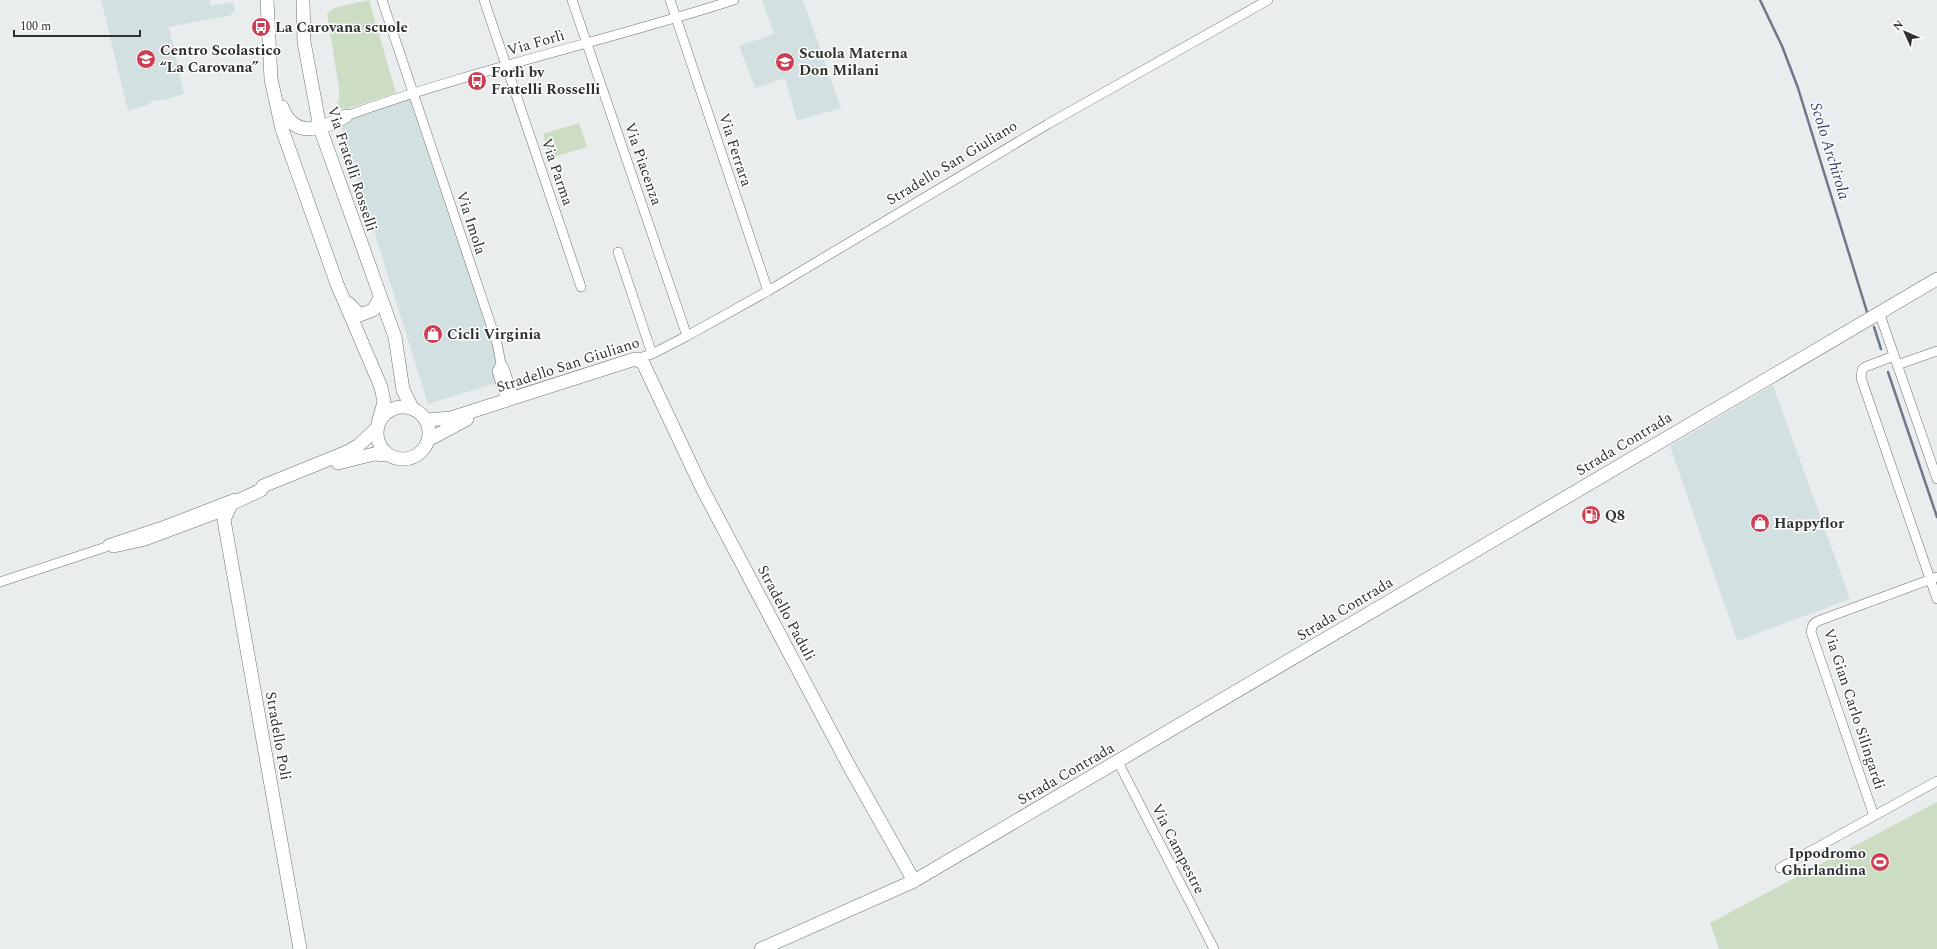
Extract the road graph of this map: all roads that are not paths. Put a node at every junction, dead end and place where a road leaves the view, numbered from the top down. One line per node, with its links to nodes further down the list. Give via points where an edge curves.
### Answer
1 (266, 0): 12 (street)
2 (302, 0): 14 (street, Via Fratelli Rosselli, via 304,42)
3 (382, 0): 13 (street, Via Imola)
4 (484, 0): 11 (street, Via Parma)
5 (572, 0): 10 (street, Via Piacenza)
6 (670, 0): 9 (street, Via Ferrara)
7 (734, 0): 9 (street, Via Forlì)
8 (1268, 0): 22 (street, Stradello San Giuliano, via 1048,124)
9 (677, 18): 10 (street, Via Forlì); 22 (street, Via Ferrara)
10 (587, 44): 11 (street, Via Forlì); 25 (street, Via Piacenza)
11 (506, 66): 13 (street, Via Forlì); 21 (street, Via Parma)
12 (271, 79): 16 (street, via 284,114 293,125 304,129); 20 (street, via 282,129)
13 (413, 92): 15 (street, Via Forlì); 31 (street, Via Imola, via 497,343)
14 (314, 103): 15 (street, via 327,115); 16 (street, Via Fratelli Rosselli)
15 (341, 119): 16 (street); 17 (street, via 330,142 346,190)
16 (320, 128): 17 (street, Via Fratelli Rosselli)
17 (343, 195): 23 (street, Via Fratelli Rosselli)
18 (618, 252): 27 (street, Stradello San Giuliano)
19 (1937, 279): 24 (street, Strada Contrada)
20 (337, 284): 23 (street, via 351,307 360,315 373,310); 34 (street, via 381,387 384,402)
21 (581, 287)
22 (768, 291): 25 (street, Stradello San Giuliano)
23 (380, 298): 32 (street, Via Fratelli Rosselli, via 395,337 403,390)
24 (1879, 312): 28 (street); 48 (street, Strada Contrada)
25 (688, 336): 27 (street, Stradello San Giuliano)
26 (1937, 351): 30 (street)
27 (652, 354): 29 (street, Stradello San Giuliano)
28 (1894, 356): 30 (street); 45 (street, via 1865,367 1861,378)
29 (635, 359): 31 (street, Stradello San Giuliano); 52 (street, Stradello Paduli, via 643,363 647,369 702,488 848,764)
30 (1897, 365): 37 (street)
31 (505, 402): 33 (street, Stradello San Giuliano, via 451,418); 35 (street, Stradello San Giuliano)
32 (412, 408): 33 (street); 34 (street, via 392,409)
33 (426, 420): 35 (street)
34 (377, 425): 36 (street, via 378,443); 38 (street, via 359,445 347,452)
35 (428, 440): 36 (street, via 424,449 414,457 400,460)
36 (387, 455): 39 (street, via 374,454 321,469)
37 (1937, 478)
38 (263, 486): 39 (street, via 261,490 231,504); 42 (street, via 220,505)
39 (228, 510): 40 (street); 43 (street, Stradello Poli)
40 (204, 519): 41 (street); 43 (street, via 212,520)
41 (187, 526): 42 (street, via 183,524 161,530); 44 (street, via 146,541 110,549)
42 (155, 528): 44 (street, via 108,544)
43 (224, 529): 53 (street, Stradello Poli)
44 (106, 547): 46 (street)
45 (1934, 578): 47 (street); 50 (street, Via Gian Carlo Silingardi, via 1818,621 1812,627 1811,632)
46 (0, 582)
47 (1937, 599)
48 (1118, 762): 52 (street, Strada Contrada); 55 (street, Via Campestre)
49 (1937, 781): 50 (street)
50 (1874, 816): 51 (street)
51 (1780, 868)
52 (914, 881): 54 (street, Strada Contrada)
53 (300, 949)
54 (761, 949)
55 (1214, 949)

